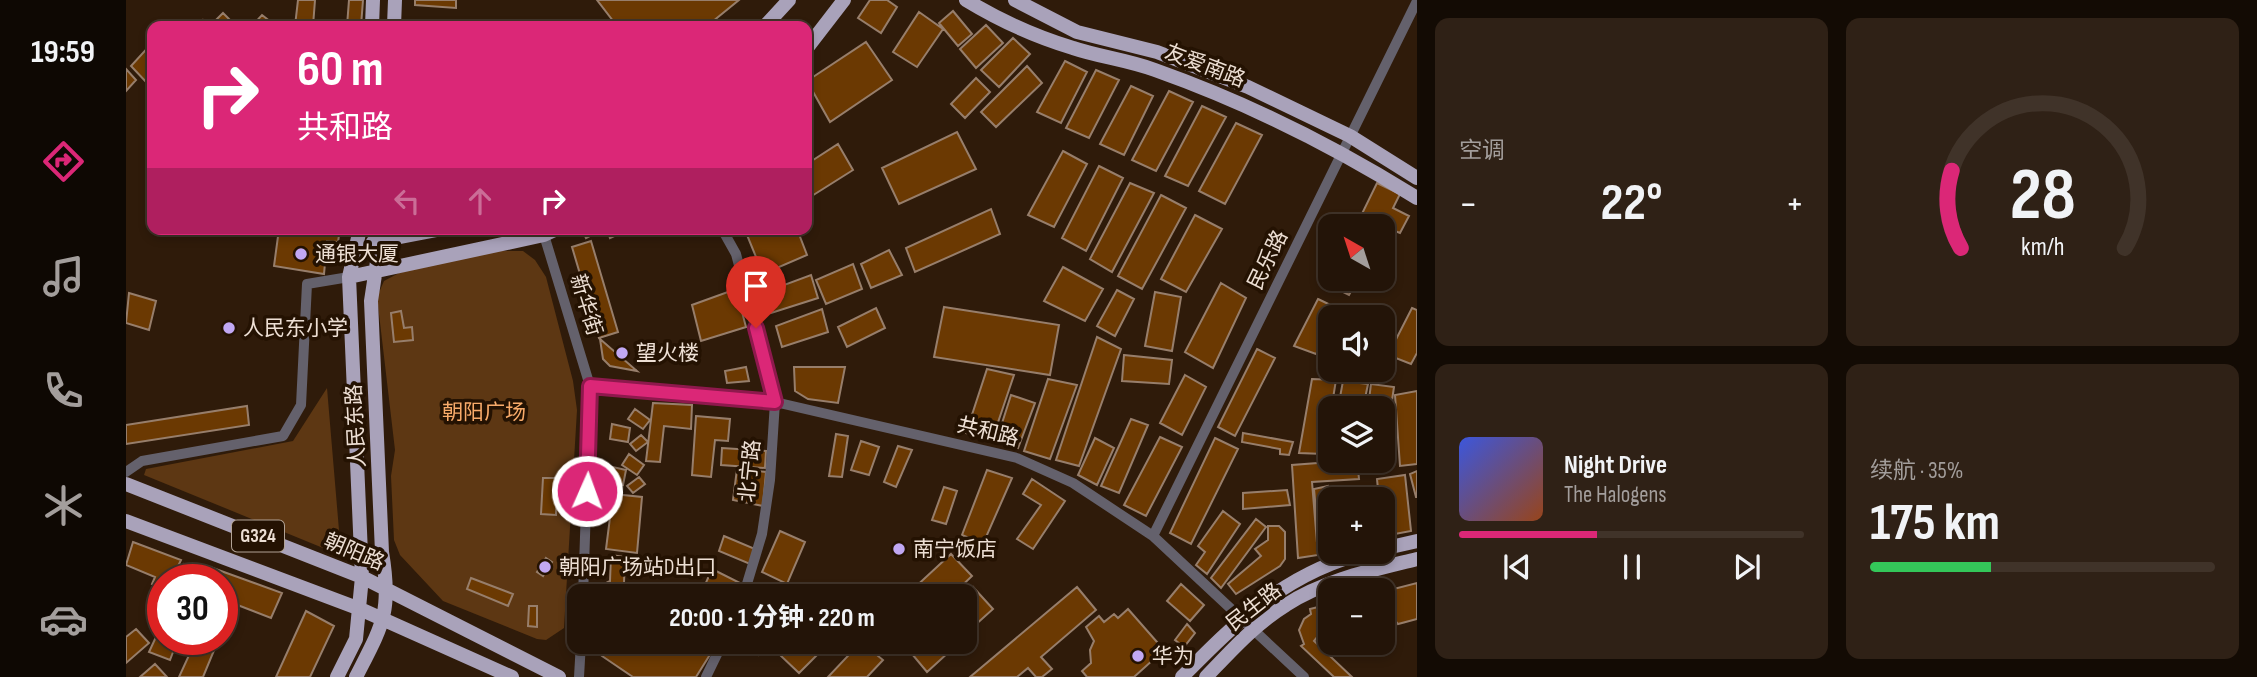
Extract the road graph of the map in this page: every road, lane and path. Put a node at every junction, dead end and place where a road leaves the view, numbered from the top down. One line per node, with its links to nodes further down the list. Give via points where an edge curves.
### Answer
1 (373, 0): 8 (main road)
2 (395, 0): 9 (main road)
3 (789, 0): 10 (main road)
4 (844, 0): 11 (main road)
5 (967, 0): 13 (main road, 友爱南路, via 994,17 1071,48 1152,68 1241,102)
6 (1016, 0): 12 (main road, 友爱南路, via 1077,32 1157,52 1248,87)
7 (1417, 1): 12 (street, 民乐路)
8 (372, 21)
9 (394, 21)
10 (770, 21)
11 (812, 42)
12 (1350, 136): 13 (street, 民乐路); 14 (main road, 友爱南路)
13 (1343, 152): 15 (main road, 友爱南路); 28 (street, 民乐路)
14 (1417, 178)
15 (1417, 198)
16 (382, 235): 20 (main road); 21 (main road, 人民东路)
17 (538, 235): 21 (main road)
18 (552, 235): 23 (street, 新华街)
19 (725, 235): 24 (street, 北宁路, via 736,254)
20 (360, 236): 22 (main road, 人民东路)
21 (373, 273): 22 (main road); 36 (main road, 人民东路, via 382,538)
22 (349, 277): 25 (street, via 307,284 301,405 283,436 142,461); 33 (main road, 人民东路)
23 (590, 386): 24 (street, 共和路); 34 (street, 新华街)
24 (775, 402): 28 (street, 共和路, via 1017,458 1073,483); 35 (street, 北宁路, via 762,534)
25 (126, 472)
26 (126, 484): 33 (main road, 朝阳路 / G324)
27 (126, 521): 37 (main road, G324)
28 (1153, 536): 38 (street, 共和路)
29 (1417, 541): 30 (main road)
30 (1395, 546)
31 (1417, 559): 40 (main road, 民生路, via 1329,585 1287,604)
32 (1331, 564): 38 (main road, 民生路, via 1278,590)
33 (362, 577): 36 (main road, 朝阳路 / G324); 37 (main road, 人民东路)
34 (583, 584)
35 (747, 584)
36 (388, 590): 39 (main road, 人民东路); 46 (main road, 朝阳路 / G324)
37 (360, 609): 39 (main road, G324); 43 (main road, 人民东路, via 356,639)
38 (1240, 617): 40 (street, 共和路); 49 (main road, 民生路)
39 (384, 621): 44 (main road, 人民东路); 45 (main road, G324)
40 (1253, 629): 50 (main road, 民生路); 51 (street, 共和路)
41 (580, 654): 47 (street)
42 (717, 654): 48 (street)
43 (337, 677)
44 (356, 677)
45 (512, 677)
46 (559, 677)
47 (579, 677)
48 (706, 677)
49 (1182, 677)
50 (1206, 677)
51 (1304, 677)

